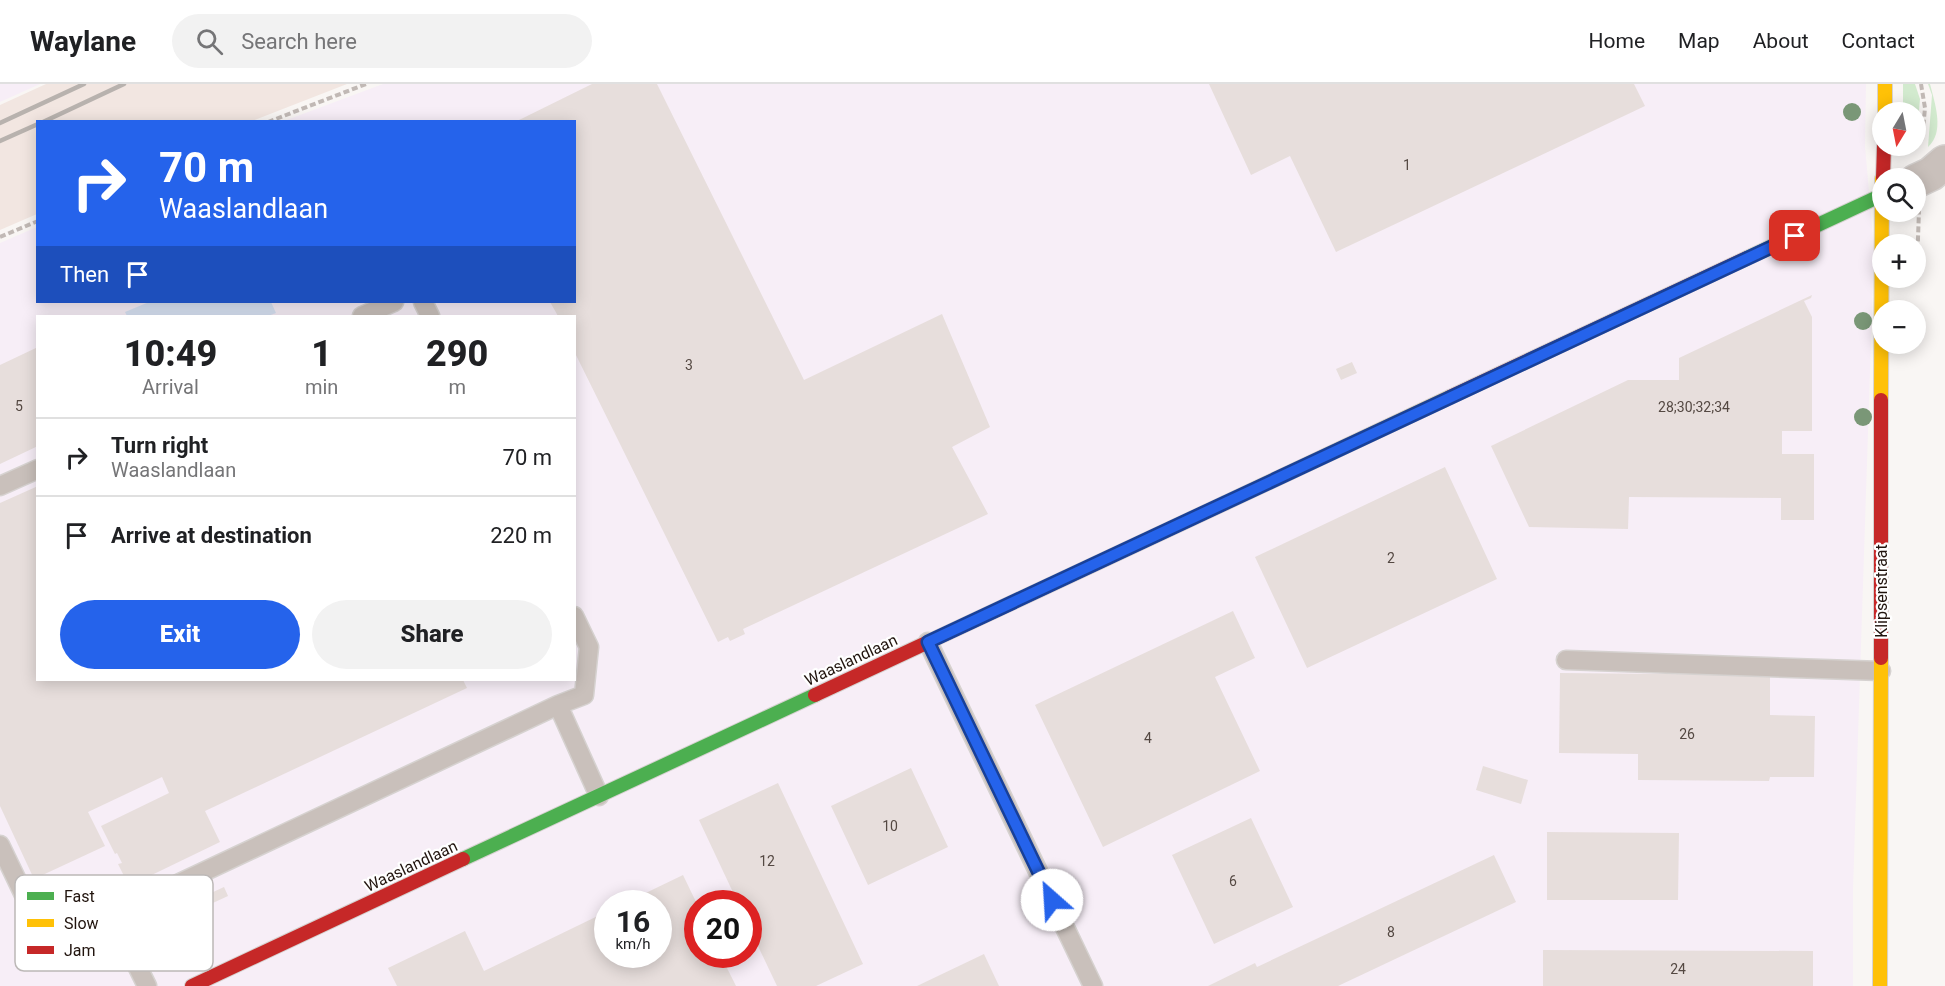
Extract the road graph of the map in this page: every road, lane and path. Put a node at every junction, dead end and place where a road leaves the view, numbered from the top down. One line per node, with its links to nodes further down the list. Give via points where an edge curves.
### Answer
1 (366, 84): 5 (path)
2 (1886, 84): 4 (street)
3 (1921, 84): 6 (path)
4 (1885, 102)
5 (273, 120)
6 (1934, 151): 7 (street, via 1931,174)
7 (1926, 176)
8 (1872, 200): 17 (street, Waaslandlaan)
9 (36, 222): 11 (path)
10 (1882, 222): 19 (street, Klipsenstraat)
11 (0, 237)
12 (392, 303): 13 (lane)
13 (364, 315)
14 (36, 470): 15 (lane)
15 (0, 486)
16 (576, 620): 20 (lane, via 590,647 585,695)
17 (928, 642): 21 (street, Waaslandlaan); 28 (lane)
18 (1566, 660): 19 (lane)
19 (1881, 671): 29 (street, Klipsenstraat)
20 (558, 705): 21 (lane); 23 (lane)
21 (599, 796): 27 (street, Waaslandlaan)
22 (0, 845): 24 (lane)
23 (197, 875)
24 (15, 876)
25 (140, 971): 26 (lane)
26 (147, 986)
27 (192, 986)
28 (1093, 986)
29 (1880, 986)

